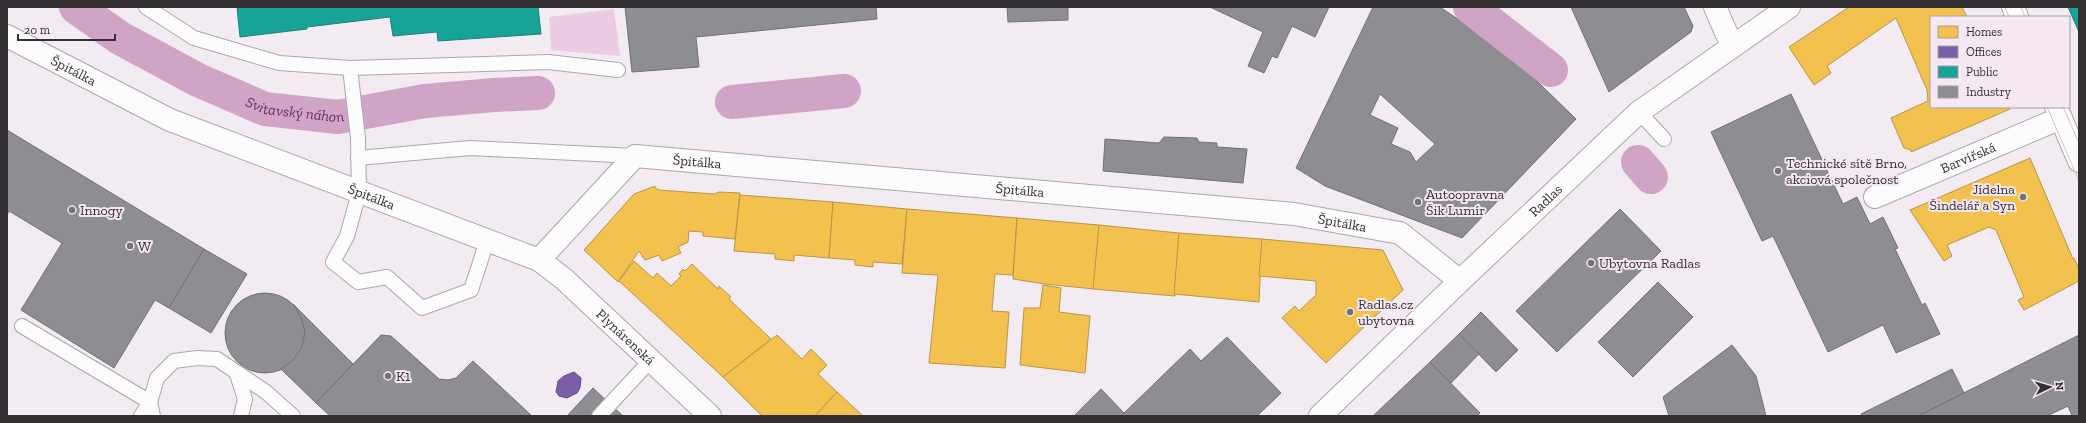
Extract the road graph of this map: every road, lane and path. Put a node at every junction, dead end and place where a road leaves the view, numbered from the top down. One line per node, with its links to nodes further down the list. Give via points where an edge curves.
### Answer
1 (146, 7): 8 (lane, via 194,38 279,63)
2 (1715, 7): 7 (street)
3 (1789, 7): 7 (street, Radlas)
4 (2013, 7): 5 (street)
5 (2018, 16)
6 (7, 36): 16 (street, Špitálka, via 170,120)
7 (1732, 46): 10 (street, Radlas)
8 (350, 68): 9 (lane, via 548,62); 14 (lane)
9 (618, 70)
10 (1639, 112): 12 (lane); 20 (street, Radlas)
11 (2058, 112): 15 (street); 17 (street, Barvířská)
12 (1664, 139)
13 (635, 156): 14 (lane, via 470,148); 19 (street); 20 (street, Špitálka, via 1294,214 1400,233)
14 (358, 158): 16 (lane)
15 (2079, 161)
16 (359, 193): 18 (street, Špitálka); 18 (lane, via 347,236 333,262 358,282 387,277 422,308 471,290)
17 (1875, 197)
18 (487, 241): 19 (street, Špitálka)
19 (539, 260): 22 (street, Plynárenská, via 564,279)
20 (1460, 281): 31 (street, Radlas)
21 (22, 326): 24 (lane)
22 (651, 360): 29 (lane); 30 (street, Plynárenská)
23 (237, 374): 24 (lane, via 217,359 174,361 157,378); 27 (lane, via 245,399); 28 (lane, via 266,392)
24 (150, 402): 25 (lane); 26 (lane)
25 (141, 416)
26 (154, 416)
27 (241, 416)
28 (293, 416)
29 (599, 416)
30 (710, 416)
31 (1320, 416)

